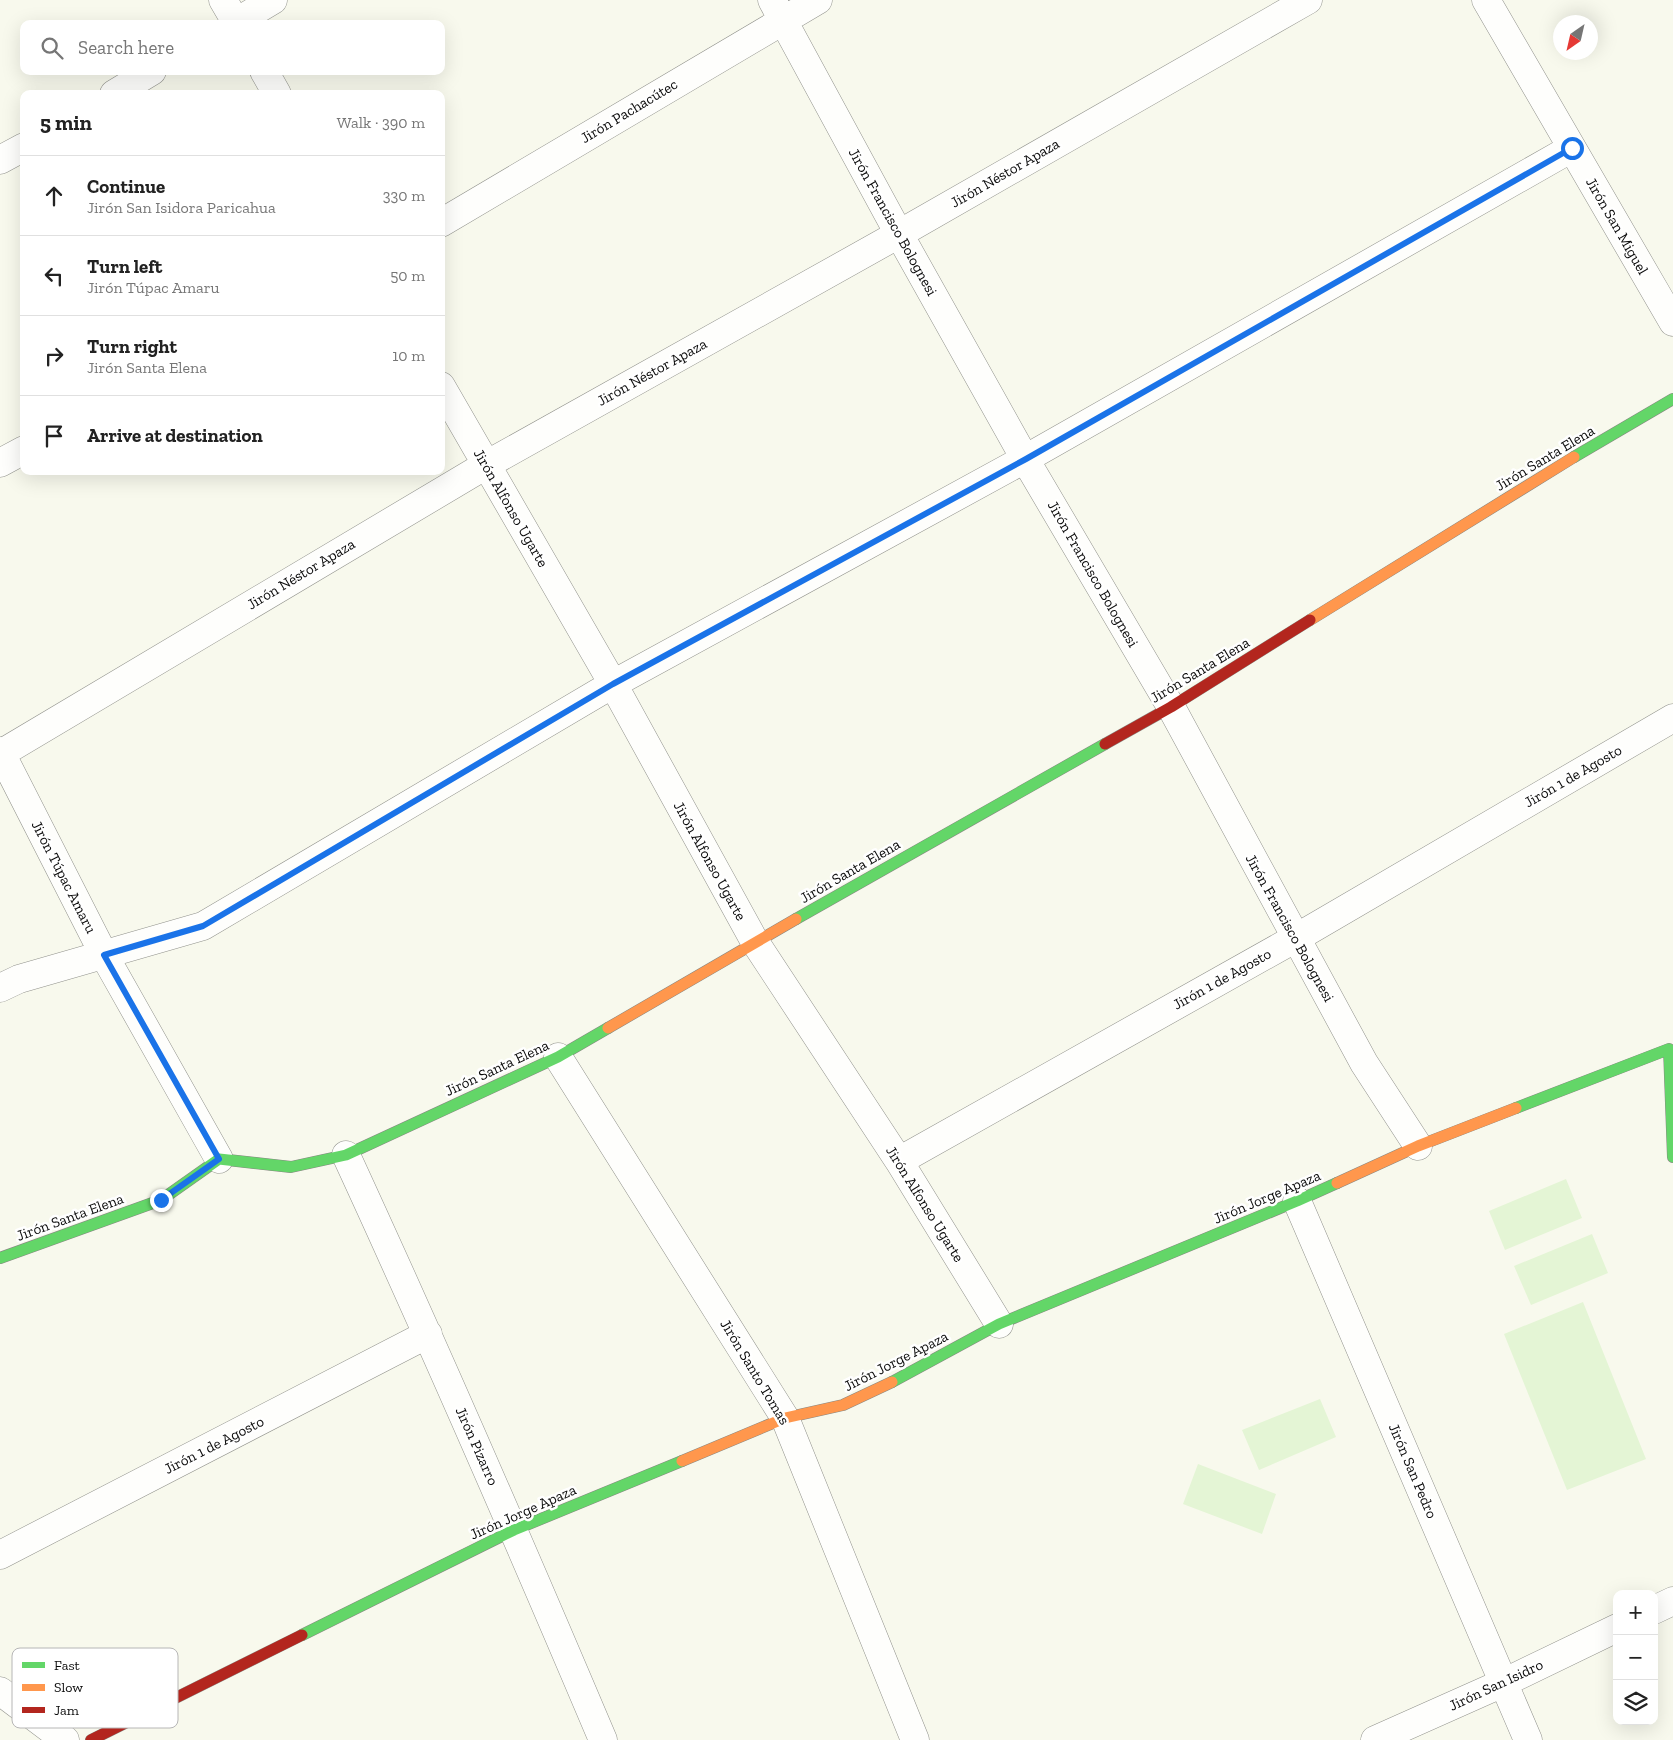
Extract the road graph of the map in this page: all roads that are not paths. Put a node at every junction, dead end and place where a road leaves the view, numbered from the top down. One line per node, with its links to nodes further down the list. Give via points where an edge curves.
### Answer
1 (273, 0): 6 (street)
2 (818, 0): 5 (street, Jirón Pachacútec)
3 (1308, 0): 15 (street, Jirón Néstor Apaza)
4 (1486, 0): 12 (street, Jirón San Miguel)
5 (778, 10): 14 (street, Jirón Pachacútec); 15 (street, Jirón Francisco Bolognesi)
6 (232, 17)
7 (145, 75): 9 (street)
8 (266, 75): 10 (street)
9 (121, 90)
10 (275, 90)
11 (20, 148): 13 (street)
12 (1572, 148): 16 (street, Jirón San Miguel); 20 (street)
13 (0, 160)
14 (445, 220)
15 (899, 234): 20 (street, Jirón Francisco Bolognesi); 22 (street, Jirón Néstor Apaza)
16 (1673, 322)
17 (445, 393): 22 (street, Jirón Alfonso Ugarte)
18 (1673, 399): 24 (street, Jirón Santa Elena)
19 (20, 452): 21 (street)
20 (1026, 459): 23 (street); 24 (street, Jirón Francisco Bolognesi)
21 (0, 463)
22 (486, 465): 23 (street, Jirón Alfonso Ugarte); 26 (street, Jirón Néstor Apaza)
23 (613, 684): 28 (street, Jirón Alfonso Ugarte); 29 (street, via 203,926)
24 (1170, 707): 27 (street, Jirón Francisco Bolognesi); 28 (street, Jirón Santa Elena)
25 (1673, 718): 27 (street, Jirón 1 de Agosto)
26 (1, 752): 29 (street, Jirón Túpac Amaru)
27 (1296, 938): 32 (street, Jirón Francisco Bolognesi, via 1364,1063); 36 (street, Jirón 1 de Agosto)
28 (755, 942): 31 (street, Jirón Santa Elena); 36 (street, Jirón Alfonso Ugarte)
29 (104, 955): 30 (street, via 20,979); 35 (street, Jirón Túpac Amaru)
30 (0, 988)
31 (558, 1057): 33 (street, Jirón Santa Elena); 41 (street, Jirón Santo Tomas)
32 (1418, 1146): 34 (street, Jirón Jorge Apaza, via 1669,1049); 37 (street, Jirón Jorge Apaza)
33 (346, 1155): 35 (street, Jirón Santa Elena, via 291,1168); 40 (street, Jirón Pizarro)
34 (1673, 1157)
35 (219, 1159): 38 (street, Jirón Santa Elena, via 161,1200)
36 (899, 1161): 39 (street, Jirón Alfonso Ugarte)
37 (1298, 1202): 39 (street, Jirón Jorge Apaza); 47 (street, Jirón San Pedro)
38 (0, 1258)
39 (999, 1324): 41 (street, Jirón Jorge Apaza, via 906,1376 843,1405)
40 (428, 1334): 42 (street, Jirón Pizarro); 43 (street, Jirón 1 de Agosto)
41 (785, 1418): 42 (street, Jirón Jorge Apaza); 56 (street, Jirón Santo Tomas)
42 (514, 1530): 49 (street, Jirón Jorge Apaza); 55 (street, Jirón Pizarro)
43 (0, 1555)
44 (1673, 1600): 45 (street)
45 (1658, 1608)
46 (1613, 1630): 47 (street, Jirón San Isidro)
47 (1503, 1683): 57 (street, Jirón San Isidro); 58 (street, Jirón San Pedro)
48 (0, 1691): 50 (street)
49 (178, 1697)
50 (12, 1700)
51 (49, 1728): 53 (street)
52 (115, 1728): 54 (street, Jirón Jorge Apaza)
53 (65, 1740)
54 (91, 1740)
55 (603, 1740)
56 (915, 1740)
57 (1374, 1740)
58 (1528, 1740)

